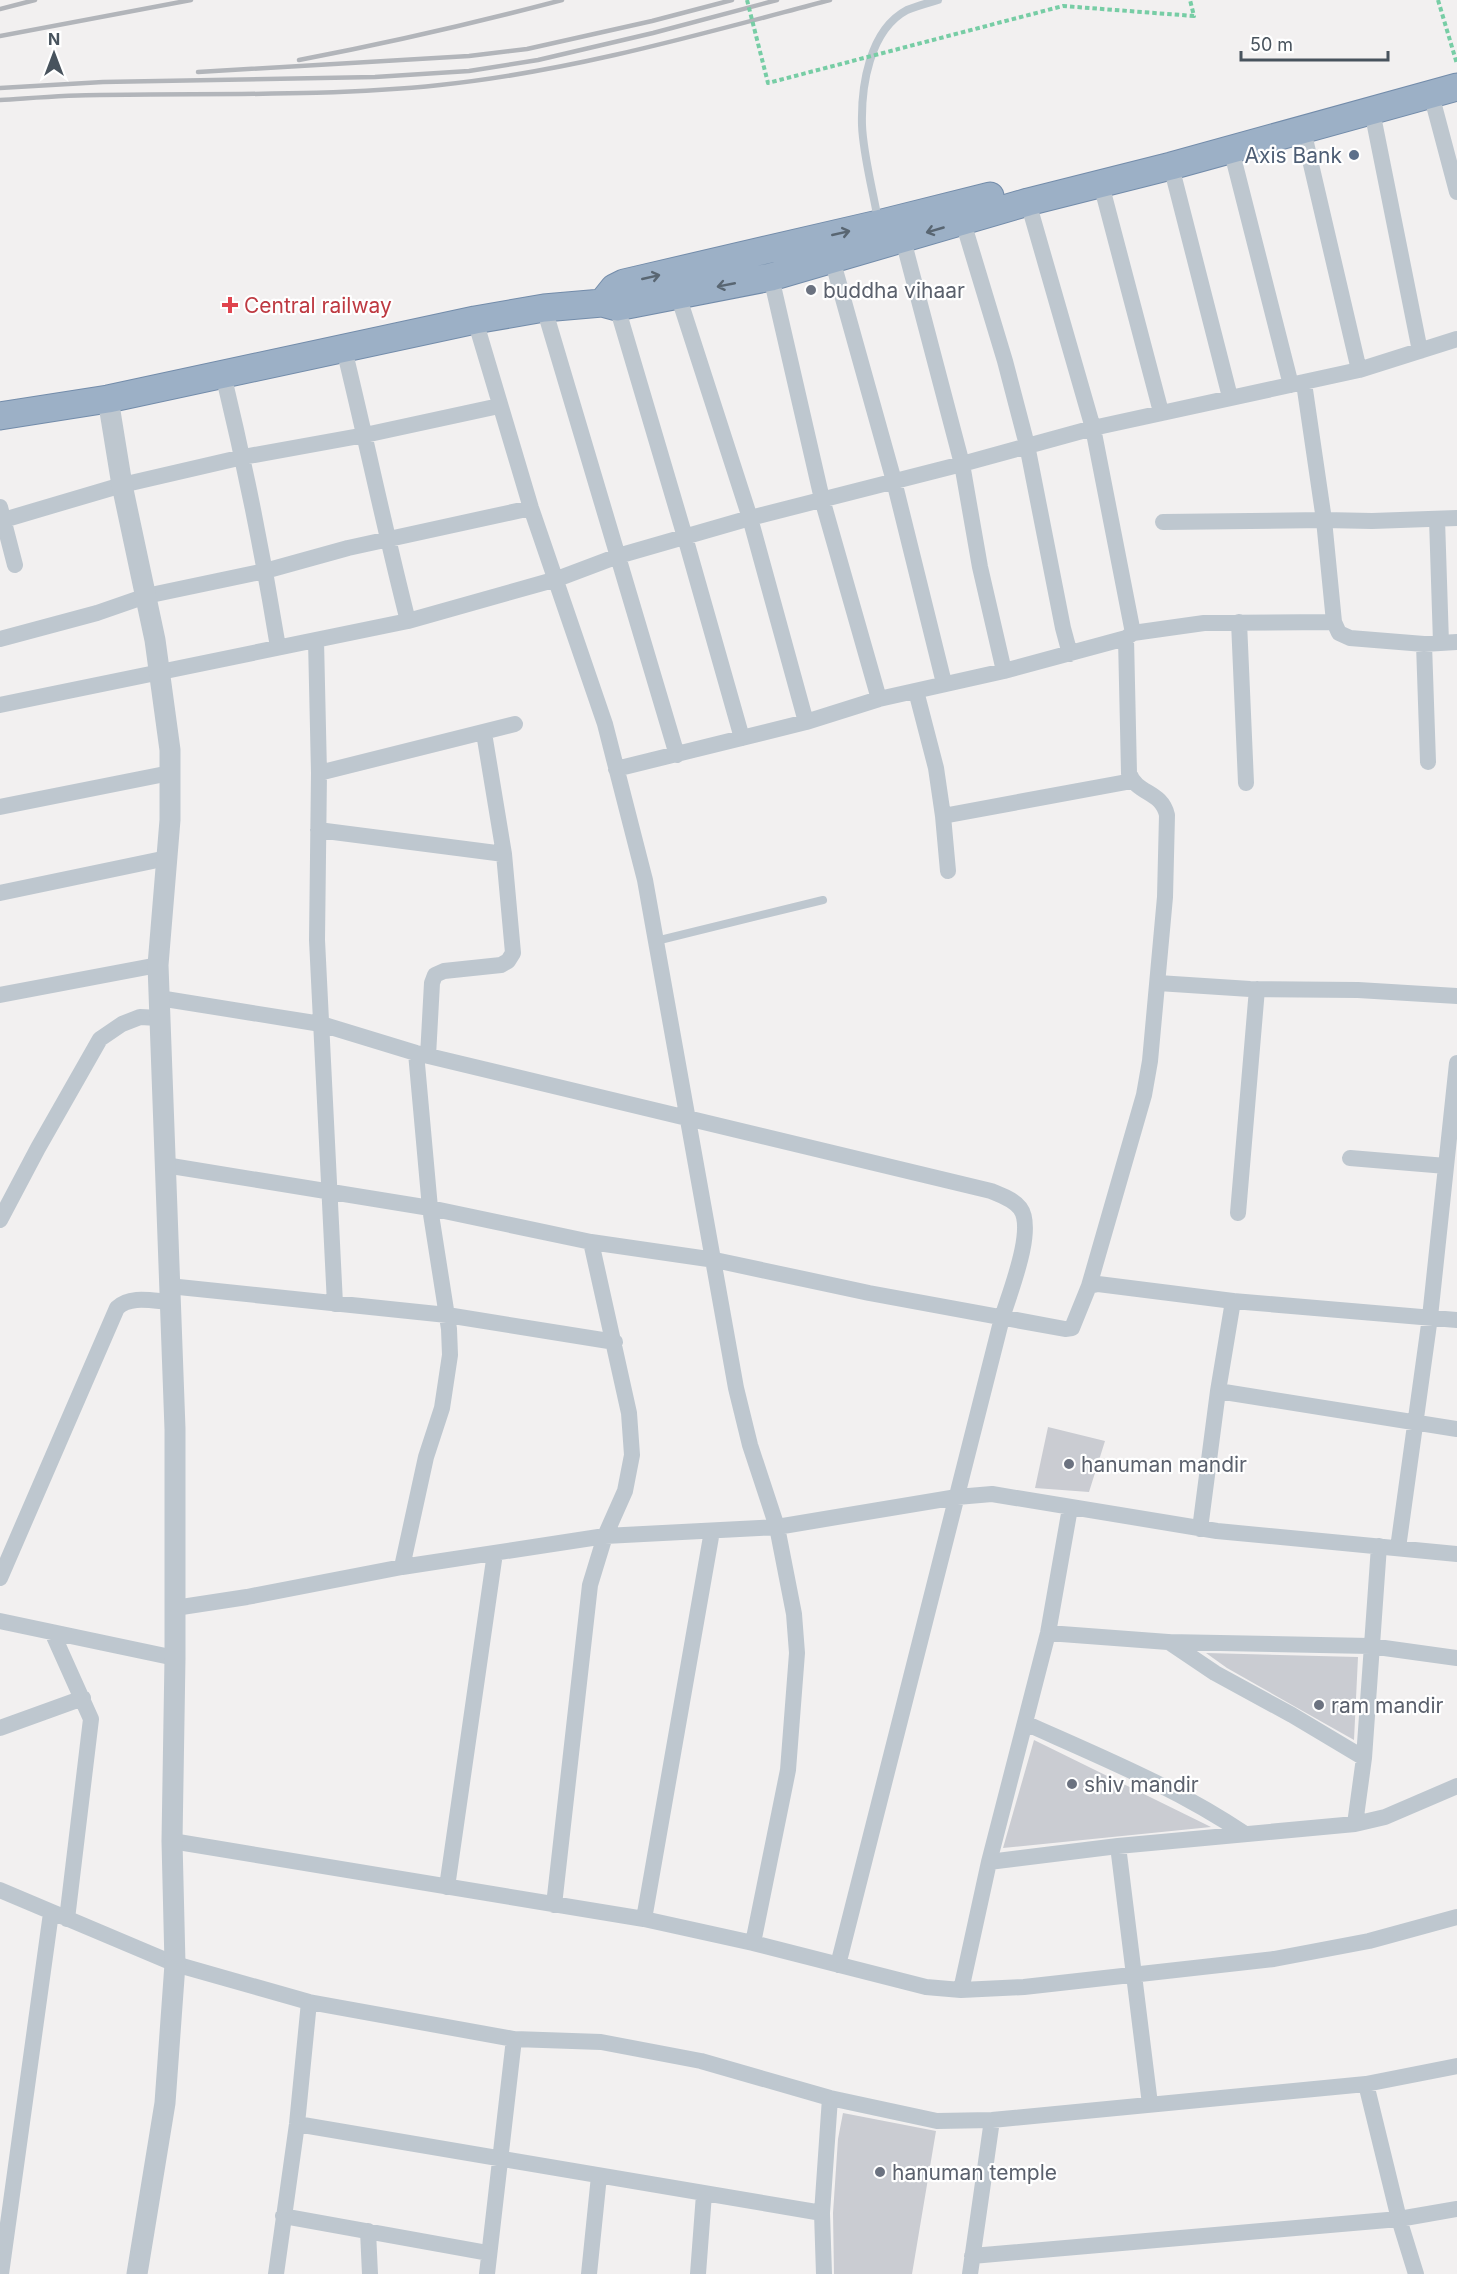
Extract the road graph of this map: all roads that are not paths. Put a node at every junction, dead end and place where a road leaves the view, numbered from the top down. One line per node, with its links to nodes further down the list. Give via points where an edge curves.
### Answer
1 (938, 0): 13 (lane, via 907,11 888,26 870,63 864,87 862,126)
2 (1457, 70): 13 (highway)
3 (1457, 87): 4 (highway)
4 (1431, 94): 5 (highway); 10 (street)
5 (1372, 111): 6 (highway); 22 (street)
6 (1303, 130): 7 (highway); 23 (street)
7 (1231, 149): 8 (highway); 25 (street)
8 (1171, 166): 9 (highway); 26 (street)
9 (1101, 184): 11 (highway); 29 (street)
10 (1457, 192)
11 (1028, 202): 12 (highway); 31 (street)
12 (963, 222): 13 (highway, one-way to 13); 33 (street)
13 (893, 227): 14 (highway); 17 (highway, one-way to 13, via 614,288 624,283); 35 (street)
14 (832, 259): 15 (highway); 36 (street)
15 (771, 277): 16 (highway, one-way to 16); 38 (street)
16 (678, 295): 17 (highway); 41 (street)
17 (610, 305): 18 (highway); 46 (street)
18 (544, 308): 19 (highway); 48 (street)
19 (475, 320): 21 (highway); 28 (street)
20 (1457, 339): 22 (street)
21 (344, 348): 24 (highway); 32 (street)
22 (1419, 351): 23 (street)
23 (1359, 370): 25 (street)
24 (223, 374): 27 (highway); 34 (street)
25 (1297, 384): 26 (street); 44 (street)
26 (1230, 397): 29 (street)
27 (108, 399): 30 (highway); 37 (street)
28 (499, 406): 32 (street); 39 (street)
29 (1161, 412): 31 (street)
30 (0, 416)
31 (1093, 428): 33 (street); 56 (street)
32 (365, 435): 34 (street); 47 (street)
33 (1027, 445): 35 (street); 61 (street)
34 (243, 457): 37 (street); 50 (street)
35 (962, 464): 36 (street); 62 (street)
36 (894, 481): 38 (street); 64 (street)
37 (122, 485): 40 (street); 52 (street)
38 (822, 499): 41 (street); 66 (street)
39 (531, 508): 47 (street); 51 (street)
40 (1, 516): 49 (street)
41 (750, 518): 46 (street); 68 (street)
42 (1457, 518): 43 (street)
43 (1437, 519): 44 (street); 59 (street)
44 (1324, 520): 45 (street); 55 (street)
45 (1163, 522)
46 (686, 537): 48 (street); 71 (street)
47 (387, 540): 50 (street); 53 (street)
48 (618, 556): 51 (street); 72 (street)
49 (15, 565)
50 (265, 571): 52 (street); 60 (street)
51 (557, 579): 53 (street); 74 (street, via 605,724)
52 (146, 596): 57 (street); 63 (street)
53 (408, 621): 58 (street)
54 (1239, 622): 55 (street); 56 (street, via 1204,623); 78 (street)
55 (1334, 622): 59 (street, via 1339,633 1350,638)
56 (1129, 636): 61 (street); 77 (street)
57 (0, 639)
58 (316, 640): 60 (street); 76 (street)
59 (1441, 643): 73 (street)
60 (278, 647): 63 (street)
61 (1070, 654): 62 (street)
62 (1004, 671): 64 (street)
63 (160, 672): 67 (street); 75 (street)
64 (944, 683): 65 (street)
65 (916, 691): 66 (street); 80 (street, via 936,768)
66 (879, 699): 68 (street)
67 (0, 705)
68 (806, 722): 71 (street)
69 (515, 724): 70 (street)
70 (484, 733): 76 (street); 82 (street)
71 (742, 738): 72 (street)
72 (677, 755): 74 (street)
73 (1428, 762)
74 (616, 770): 87 (street, via 645,880)
75 (170, 773): 79 (street); 83 (street)
76 (319, 773): 81 (street)
77 (1132, 781): 80 (street); 89 (street, via 1160,799 1167,815)
78 (1246, 783)
79 (0, 807)
80 (943, 816): 84 (street)
81 (318, 830): 82 (street); 94 (street)
82 (504, 855): 95 (street, via 513,954 501,965 435,975)
83 (167, 858): 85 (street); 88 (street)
84 (948, 871)
85 (0, 892)
86 (824, 900): 87 (lane)
87 (656, 941): 97 (street)
88 (158, 966): 91 (street); 93 (street)
89 (1158, 983): 90 (street); 107 (street, via 1144,1095)
90 (1257, 989): 92 (street); 103 (street)
91 (0, 995)
92 (1457, 996)
93 (159, 1008): 94 (street); 99 (street); 104 (street, via 122,1024 100,1040)
94 (321, 1024): 95 (street); 101 (street)
95 (422, 1055): 97 (street); 102 (street)
96 (1457, 1063): 100 (street)
97 (687, 1119): 106 (street); 113 (street, via 1008,1198 1023,1214 1025,1229)
98 (1350, 1158): 100 (street)
99 (165, 1165): 101 (street); 108 (street)
100 (1446, 1166): 112 (street)
101 (328, 1193): 102 (street); 110 (street)
102 (430, 1208): 105 (street); 111 (street)
103 (1238, 1213)
104 (0, 1220)
105 (591, 1242): 106 (street); 115 (street)
106 (715, 1260): 113 (street); 121 (street, via 736,1388)
107 (1089, 1287): 109 (street, via 1098,1284); 113 (street, via 1072,1328)
108 (170, 1294): 110 (street); 130 (street, via 123,1302 117,1308); 131 (street)
109 (1233, 1301): 112 (street); 116 (street)
110 (335, 1304): 111 (street)
111 (447, 1315): 115 (street); 129 (street, via 447,1382)
112 (1430, 1317): 114 (street); 117 (street)
113 (1002, 1318): 119 (street)
114 (1457, 1320)
115 (615, 1342): 124 (street, via 629,1413 632,1455 625,1491)
116 (1218, 1391): 117 (street); 122 (street)
117 (1416, 1422): 118 (street); 126 (street)
118 (1457, 1428)
119 (957, 1497): 120 (street, via 992,1494); 121 (street); 157 (street)
120 (1070, 1508): 122 (street); 134 (street)
121 (777, 1527): 123 (street); 155 (street, via 794,1614 796,1682 788,1770)
122 (1200, 1529): 125 (street)
123 (712, 1531): 124 (street); 154 (street)
124 (605, 1536): 127 (street); 151 (street, via 590,1585)
125 (1379, 1546): 126 (street); 136 (street)
126 (1398, 1548): 128 (street)
127 (495, 1553): 129 (street); 149 (street)
128 (1457, 1554)
129 (402, 1567): 131 (street)
130 (0, 1578)
131 (175, 1608): 137 (street)
132 (0, 1621): 133 (street)
133 (52, 1632): 137 (street); 139 (street)
134 (1048, 1633): 135 (street); 140 (street)
135 (1168, 1642): 136 (street); 142 (street)
136 (1370, 1646): 138 (street); 142 (street)
137 (175, 1658): 146 (street)
138 (1457, 1658)
139 (83, 1698): 141 (street); 152 (street, via 91,1730)
140 (1025, 1723): 145 (street, via 1194,1801); 148 (street)
141 (0, 1728)
142 (1364, 1758): 144 (street)
143 (1457, 1786): 144 (street, via 1385,1817)
144 (1355, 1824): 145 (street)
145 (1245, 1834): 147 (street)
146 (172, 1842): 149 (street); 156 (street)
147 (1118, 1846): 148 (street); 158 (street)
148 (989, 1862): 159 (street)
149 (447, 1887): 151 (street)
150 (0, 1890): 152 (street)
151 (554, 1905): 154 (street)
152 (59, 1916): 156 (street); 178 (street)
153 (1457, 1917): 158 (street, via 1370,1941 1274,1959)
154 (644, 1919): 155 (street)
155 (753, 1943): 157 (street)
156 (175, 1964): 160 (street); 179 (street, via 165,2103)
157 (838, 1965): 159 (street, via 926,1987)
158 (1135, 1976): 159 (street); 165 (street)
159 (961, 1990)
160 (309, 2002): 161 (street); 167 (street)
161 (514, 2039): 164 (street, via 601,2042 701,2061); 168 (street)
162 (1457, 2066): 163 (street)
163 (1366, 2084): 165 (street); 174 (street)
164 (830, 2098): 166 (street, via 937,2121); 172 (street)
165 (1150, 2104): 166 (street)
166 (992, 2120): 177 (street)
167 (297, 2124): 168 (street); 173 (street)
168 (502, 2158): 169 (street); 176 (street)
169 (599, 2176): 170 (street); 183 (street)
170 (704, 2194): 172 (street); 184 (street)
171 (1457, 2209): 174 (street)
172 (822, 2213): 185 (street)
173 (283, 2216): 175 (street); 180 (street)
174 (1399, 2219): 177 (street); 187 (street)
175 (368, 2231): 176 (street); 181 (street)
176 (488, 2253): 182 (street)
177 (972, 2256): 186 (street)
178 (1, 2274)
179 (137, 2274)
180 (276, 2274)
181 (370, 2274)
182 (488, 2274)
183 (589, 2274)
184 (698, 2274)
185 (824, 2274)
186 (970, 2274)
187 (1416, 2274)

